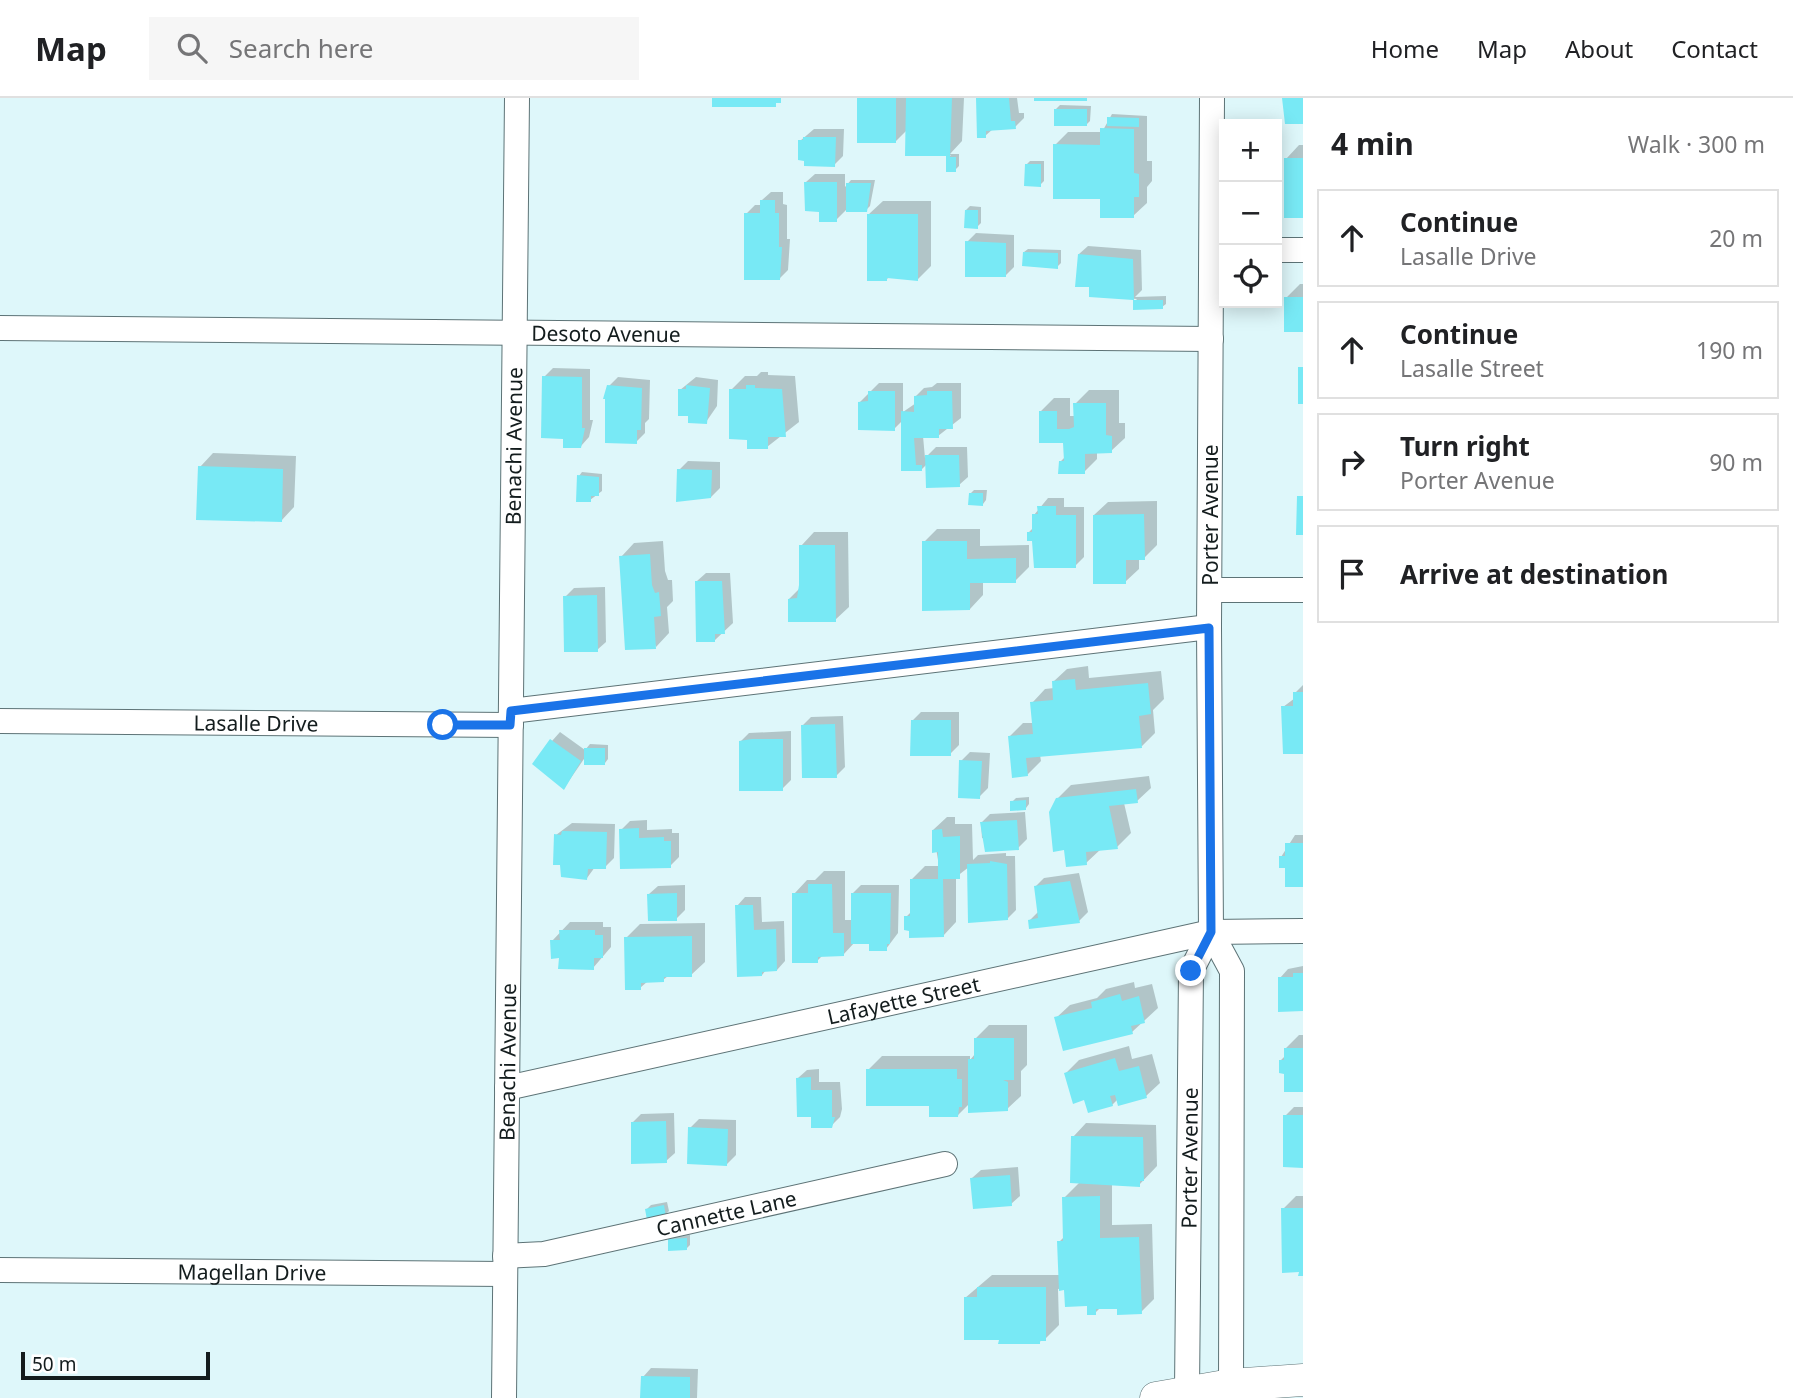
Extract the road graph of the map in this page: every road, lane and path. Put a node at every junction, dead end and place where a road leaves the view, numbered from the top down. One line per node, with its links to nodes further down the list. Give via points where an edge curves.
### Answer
1 (517, 98): 7 (street, Benachi Avenue)
2 (1212, 98): 3 (street, Porter Avenue)
3 (1218, 250): 8 (street, Porter Avenue)
4 (1282, 250): 5 (street)
5 (1303, 250)
6 (0, 328): 7 (street, Desoto Avenue)
7 (516, 335): 8 (street, Desoto Avenue); 12 (street, Benachi Avenue)
8 (1212, 340): 9 (street, Porter Avenue)
9 (1210, 590): 10 (street); 11 (street, Porter Avenue)
10 (1303, 590)
11 (1209, 628): 12 (street, Lasalle Drive); 15 (street, Porter Avenue)
12 (511, 718): 13 (street, Lasalle Drive); 16 (street, Benachi Avenue)
13 (0, 721)
14 (1303, 931): 15 (street, Lafayette Street)
15 (1211, 932): 16 (street, Lafayette Street); 21 (street, Porter Avenue, via 1232,971); 22 (street, Porter Avenue, via 1191,971)
16 (507, 1088): 18 (street, Benachi Avenue)
17 (945, 1164): 18 (street, Cannette Lane)
18 (505, 1265): 19 (street, Magellan Drive); 23 (street, Benachi Avenue)
19 (0, 1270)
20 (1303, 1380): 21 (street)
21 (1231, 1385): 22 (street)
22 (1187, 1391): 24 (street)
23 (504, 1398)
24 (1156, 1398)

